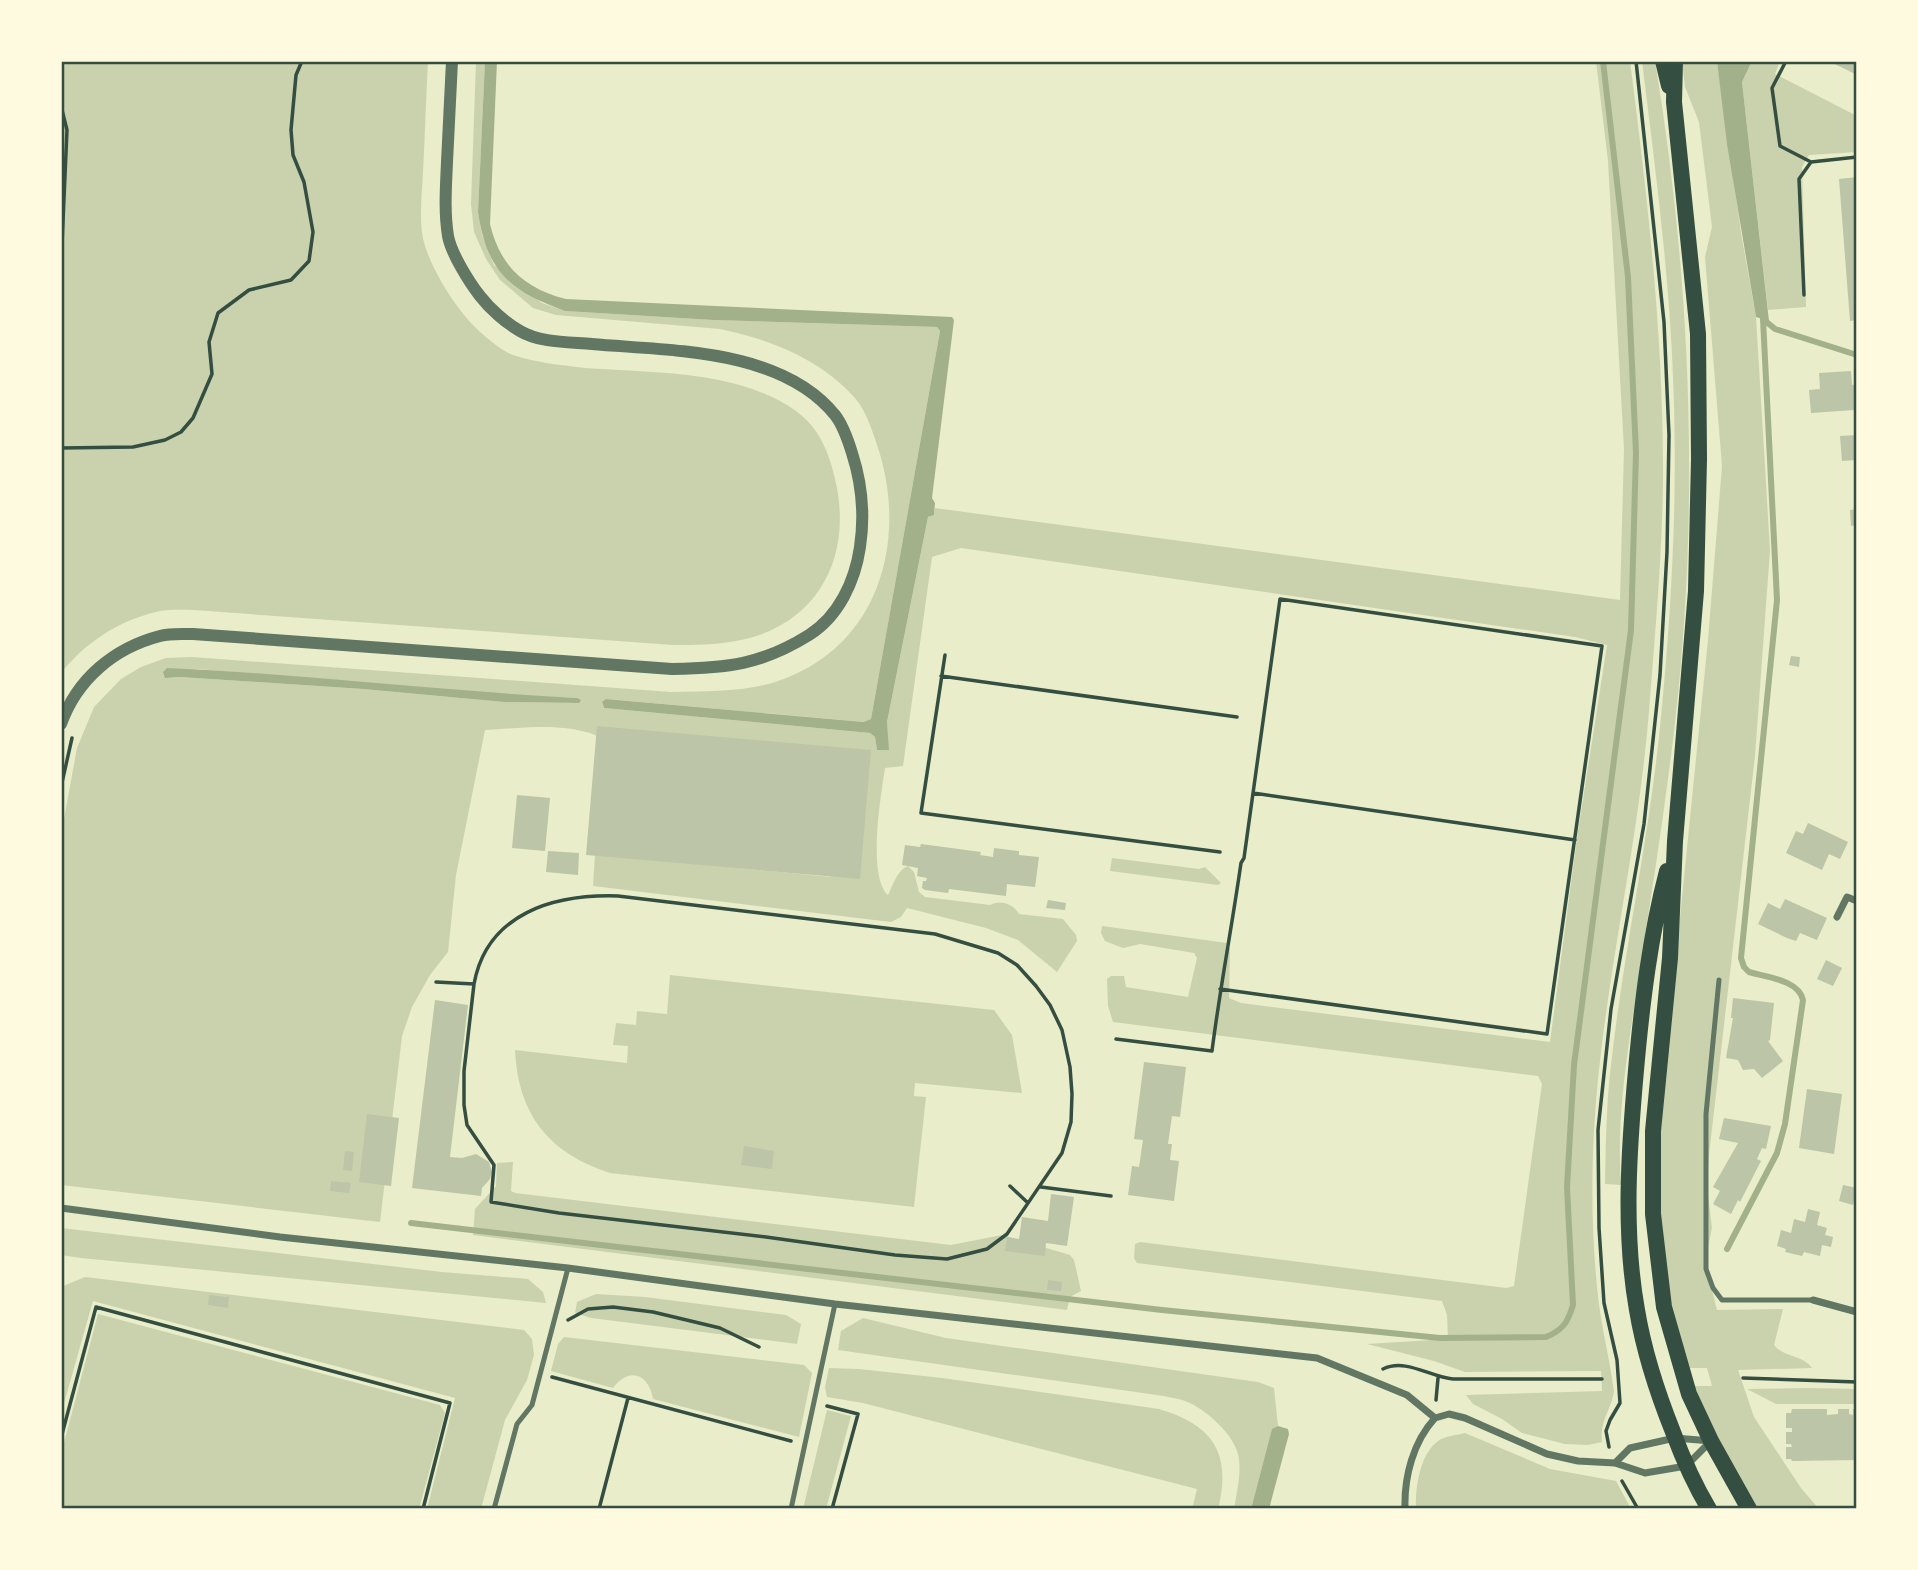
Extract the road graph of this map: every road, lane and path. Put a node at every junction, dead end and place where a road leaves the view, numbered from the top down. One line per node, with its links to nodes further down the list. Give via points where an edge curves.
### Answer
1 (302, 61): 13 (path, via 296,75 291,130 313,232 309,261 291,280 249,290 218,313 209,341 212,374 181,432 132,447)
2 (452, 61): 17 (street, via 445,206 448,239 480,297 521,332 551,340 735,359 810,391 835,415 858,470 862,533 850,586 835,611 813,633 782,652 711,668 162,635 107,660 74,695)
3 (1636, 61): 54 (path, via 1664,321 1669,435 1660,675 1644,824 1611,1010 1598,1129 1604,1303 1617,1360 1620,1403 1606,1431)
4 (1663, 61): 7 (main road)
5 (1675, 61): 7 (main road)
6 (1786, 61): 10 (path, via 1772,88 1780,146)
7 (1674, 102): 22 (main road, via 1698,334 1699,445 1696,591)
8 (61, 106): 11 (path, via 66,130)
9 (1857, 157): 10 (path)
10 (1811, 162): 12 (path, via 1799,179)
11 (61, 267)
12 (1804, 295)
13 (61, 448)
14 (945, 655): 15 (path)
15 (941, 676): 16 (path); 23 (path, via 921,813)
16 (1237, 717)
17 (61, 724)
18 (73, 733): 19 (path)
19 (61, 787)
20 (1253, 793): 21 (path); 21 (path, via 1280,599 1575,642 1601,646); 29 (path)
21 (1575, 840): 29 (path, via 1547,1034)
22 (1675, 841): 51 (main road, via 1648,961 1630,1149 1636,1307); 52 (main road, via 1670,958 1653,1131 1653,1214 1664,1307 1689,1394)
23 (1220, 852)
24 (1857, 901): 25 (street, via 1847,897)
25 (1837, 917)
26 (1719, 980): 37 (lane, via 1706,1114 1706,1269 1722,1300)
27 (436, 982): 28 (path)
28 (474, 984): 32 (path, via 481,955 516,919 541,905 593,895 934,934 998,953 1017,965 1051,1005 1070,1067 1071,1122 1062,1153); 34 (path, via 464,1105 467,1125 494,1165 491,1202 947,1259 987,1249 1007,1234)
29 (1220, 989): 30 (path, via 1212,1051)
30 (1116, 1039)
31 (1010, 1186): 34 (path)
32 (1040, 1186): 33 (path); 34 (path)
33 (1111, 1196)
34 (1028, 1203)
35 (61, 1208): 36 (street)
36 (568, 1268): 38 (street); 42 (lane)
37 (1812, 1300): 39 (street)
38 (835, 1304): 43 (street, via 1317,1358); 48 (lane)
39 (1857, 1312)
40 (562, 1324): 41 (path, via 588,1309 627,1308 720,1328)
41 (759, 1347)
42 (540, 1373): 47 (path); 57 (lane, via 532,1405 517,1424)
43 (1367, 1377): 45 (path, via 1396,1365 1438,1378); 49 (street, via 1407,1395)
44 (1743, 1378): 46 (path)
45 (1602, 1379)
46 (1857, 1382)
47 (628, 1398): 53 (path); 58 (path)
48 (813, 1402): 53 (lane); 60 (path, via 858,1414)
49 (1435, 1418): 54 (street, via 1449,1414 1465,1418 1547,1454); 61 (street, via 1422,1432 1414,1452)
50 (61, 1438): 56 (path, via 96,1307 450,1403)
51 (1675, 1438): 52 (street); 54 (street, via 1630,1448); 55 (main road)
52 (1711, 1441): 55 (street); 64 (main road)
53 (806, 1445): 59 (lane)
54 (1615, 1463): 55 (street, via 1645,1473); 62 (path)
55 (1686, 1466): 63 (main road)
56 (423, 1509)
57 (494, 1509)
58 (599, 1509)
59 (791, 1509)
60 (832, 1509)
61 (1405, 1509)
62 (1638, 1509)
63 (1709, 1509)
64 (1749, 1509)

